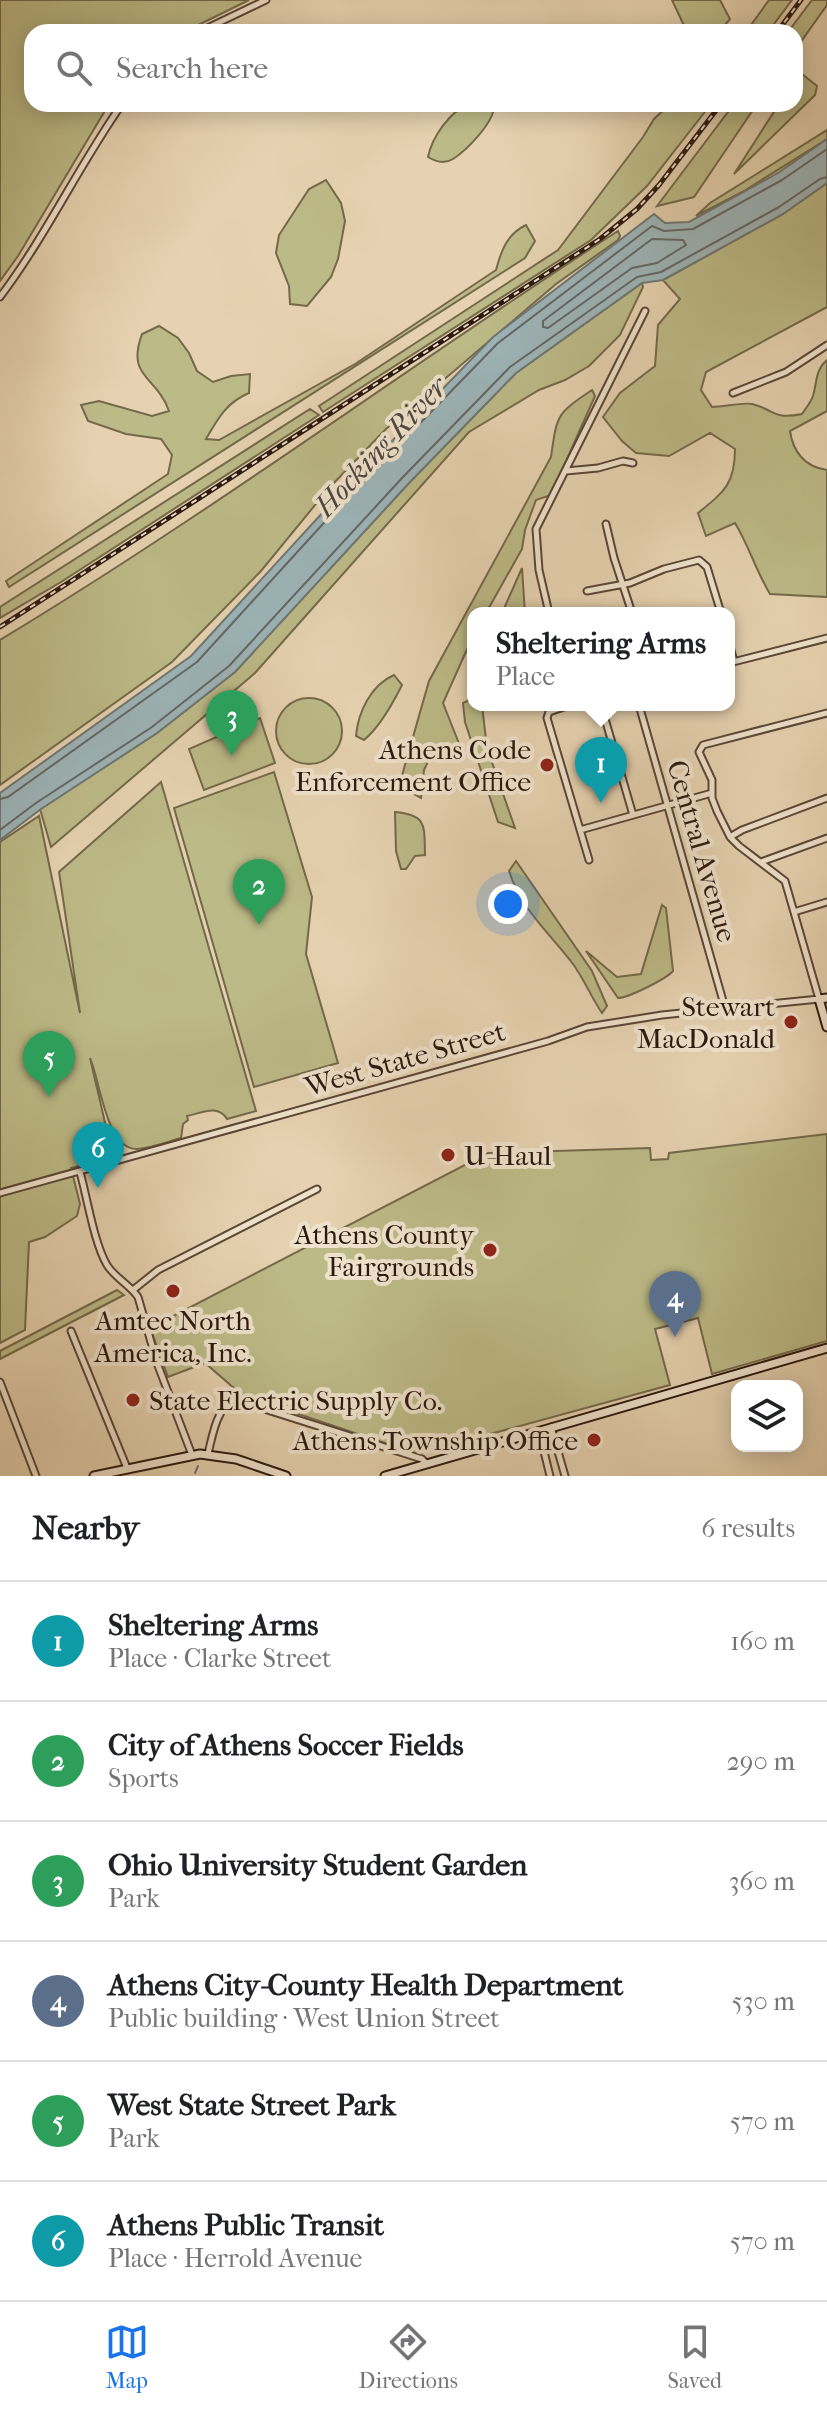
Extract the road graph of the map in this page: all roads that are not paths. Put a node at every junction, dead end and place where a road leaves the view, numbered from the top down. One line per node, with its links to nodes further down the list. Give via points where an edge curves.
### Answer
1 (266, 0): 2 (street)
2 (216, 24)
3 (116, 112): 4 (street, via 36,249)
4 (0, 297)
5 (645, 311): 9 (street)
6 (827, 345): 7 (street, via 786,372)
7 (733, 393)
8 (633, 463): 9 (street)
9 (566, 471): 13 (street, via 535,533)
10 (606, 524): 11 (street)
11 (622, 584): 12 (street); 14 (street); 15 (street, via 694,560 703,562)
12 (587, 591)
13 (548, 607)
14 (630, 607)
15 (719, 607)
16 (827, 638): 17 (street)
17 (735, 661)
18 (555, 711): 26 (street, via 547,714)
19 (603, 711): 25 (street)
20 (641, 711): 24 (street, Central Avenue)
21 (827, 713): 22 (street, via 703,745 699,752)
22 (712, 793): 24 (street); 27 (street)
23 (827, 798): 27 (street)
24 (668, 805): 25 (street); 34 (street, Central Avenue)
25 (633, 815): 26 (street)
26 (580, 830): 29 (street)
27 (730, 837): 30 (street)
28 (827, 838): 30 (street)
29 (589, 860)
30 (761, 862): 32 (street, via 784,879)
31 (827, 902): 32 (street)
32 (794, 912): 33 (street)
33 (823, 999): 34 (street, West State Street); 35 (main road)
34 (725, 1008): 36 (street, West State Street, via 587,1027)
35 (827, 1027)
36 (80, 1172): 38 (street, West State Street); 39 (street, via 103,1257)
37 (317, 1189): 39 (street, via 158,1270)
38 (0, 1193)
39 (133, 1290): 46 (street)
40 (71, 1331): 48 (street)
41 (827, 1348): 43 (main road)
42 (0, 1382): 51 (street)
43 (551, 1427): 44 (main road); 49 (street)
44 (539, 1431): 47 (main road); 50 (street)
45 (208, 1454): 46 (main road); 47 (street, via 216,1425 233,1399); 53 (main road)
46 (192, 1455): 48 (main road)
47 (427, 1464): 54 (main road)
48 (127, 1468): 52 (main road)
49 (563, 1468): 50 (street); 55 (street)
50 (550, 1474)
51 (36, 1476)
52 (94, 1476)
53 (286, 1476)
54 (385, 1476)
55 (565, 1476)

